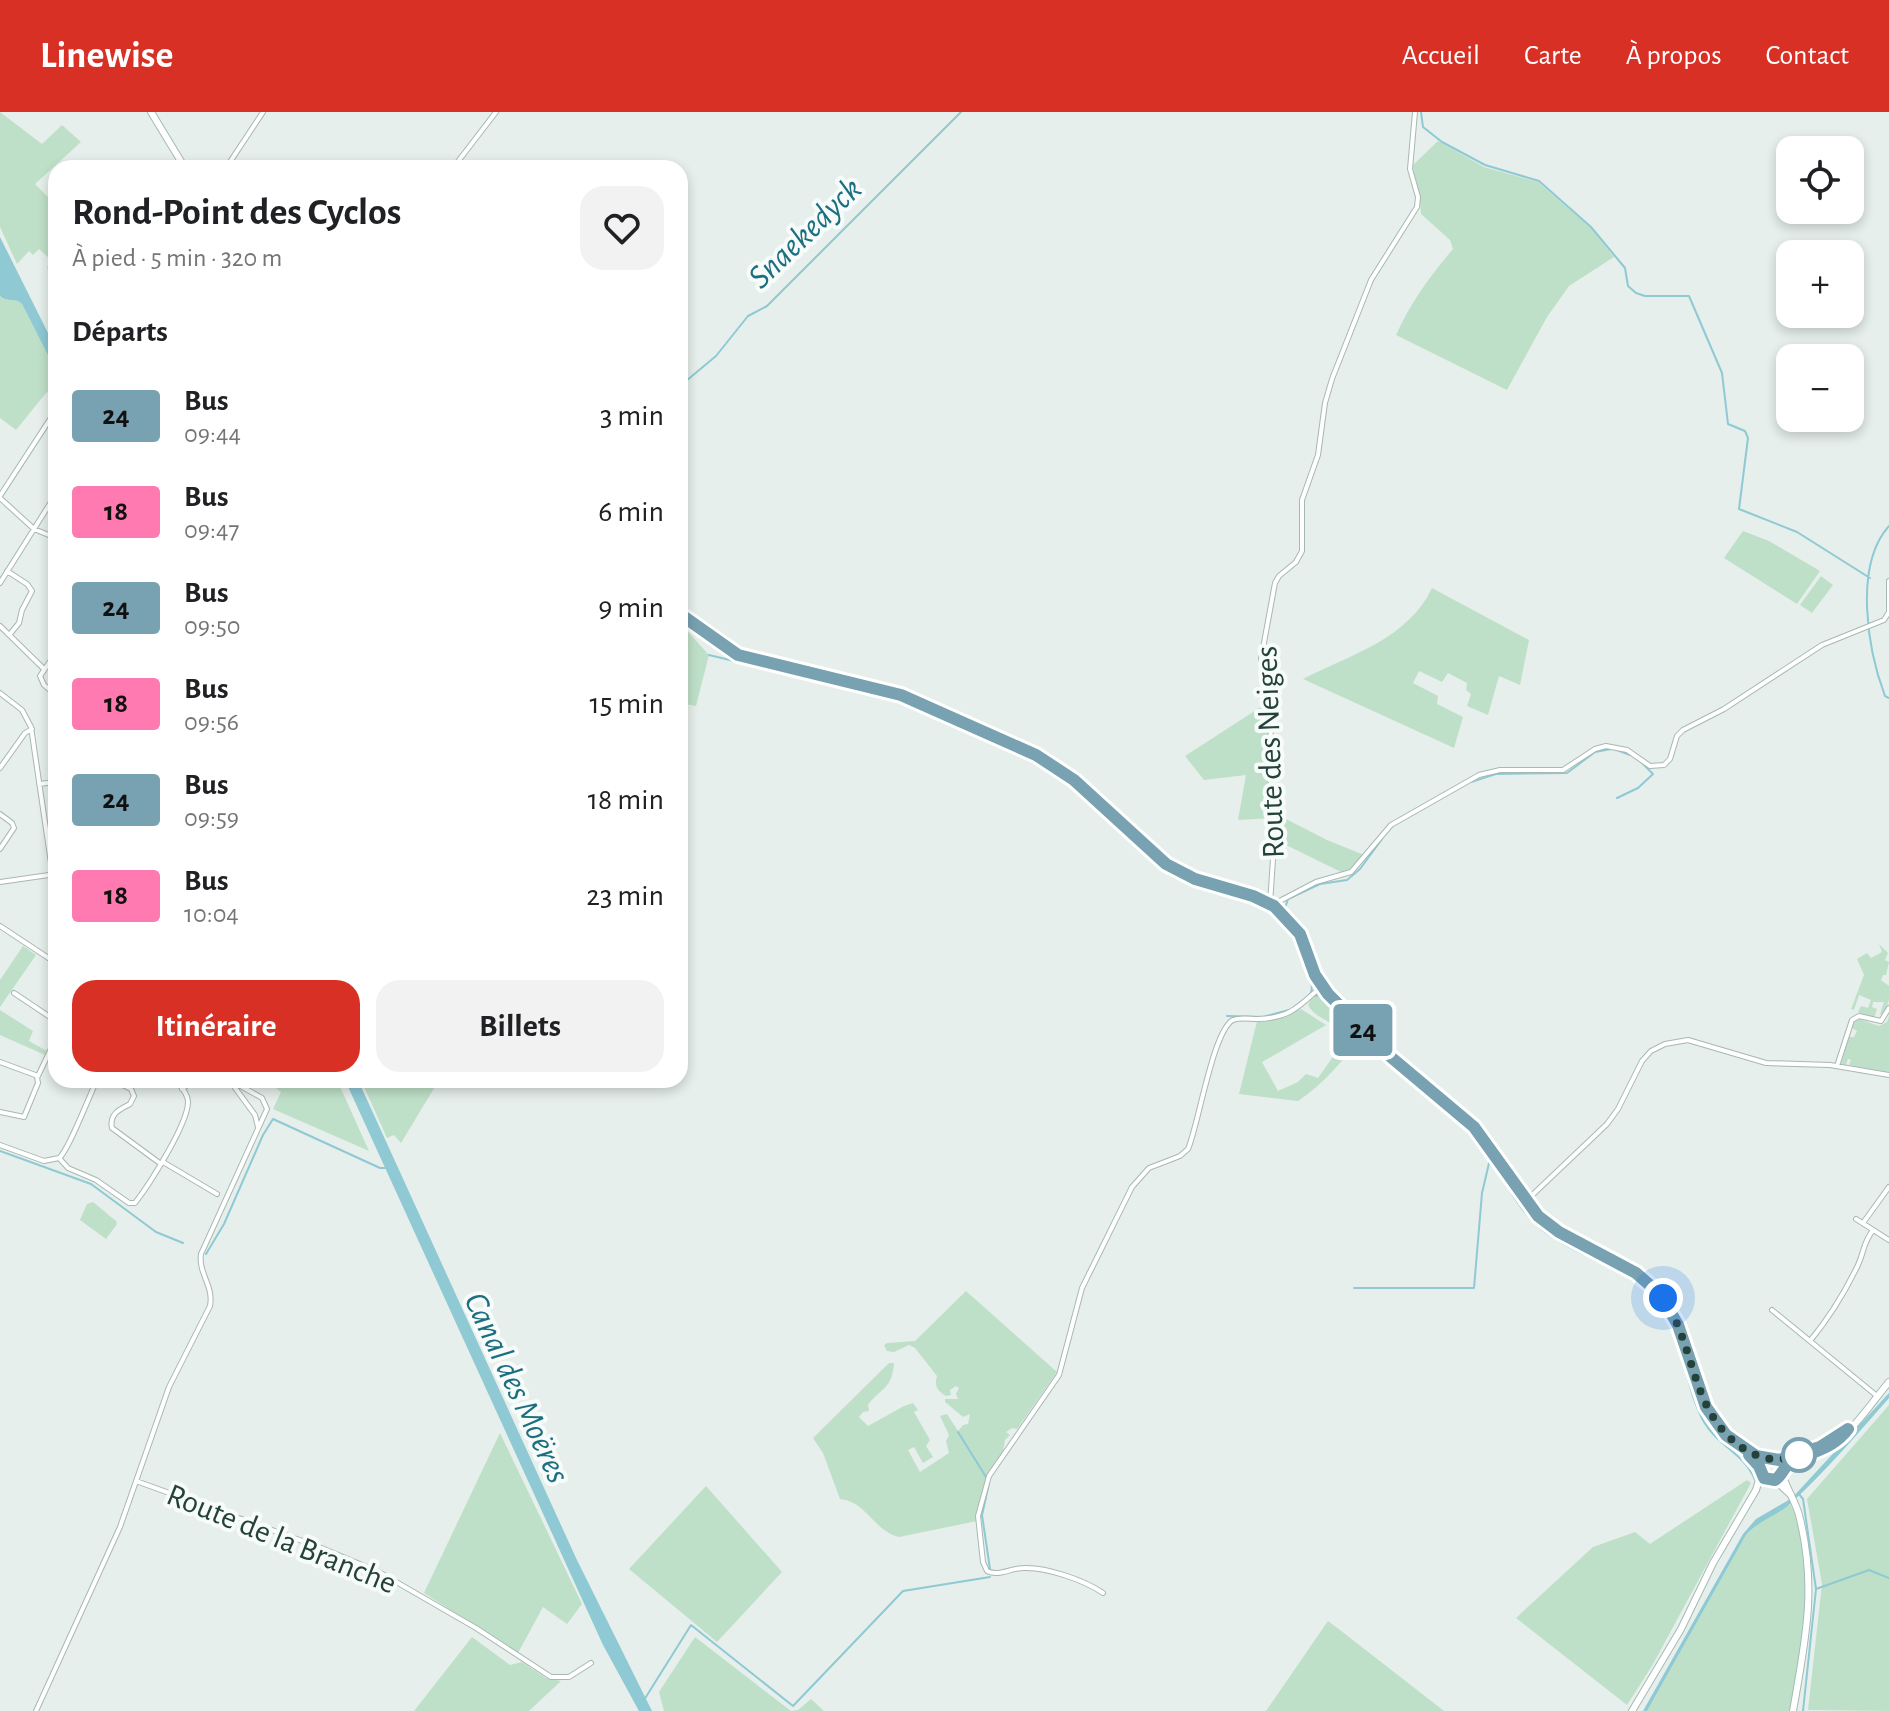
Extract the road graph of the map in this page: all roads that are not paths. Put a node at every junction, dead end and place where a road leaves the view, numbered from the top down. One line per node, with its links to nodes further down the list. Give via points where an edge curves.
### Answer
1 (151, 112): 5 (main road)
2 (263, 112): 6 (street)
3 (496, 112): 7 (street)
4 (1415, 112): 32 (street, Route des Neiges, via 1410,172 1418,205 1371,280 1334,375 1318,455 1302,500 1302,551 1275,583 1261,649 1274,710 1268,752 1275,825)
5 (180, 160)
6 (231, 160)
7 (459, 160)
8 (48, 422): 9 (street)
9 (0, 497): 11 (street)
10 (48, 507): 11 (street)
11 (34, 529): 12 (street); 13 (street)
12 (48, 535)
13 (7, 571): 15 (street); 18 (street, via 32,591)
14 (1889, 581): 32 (street, via 1888,614 1882,621 1814,649 1683,730 1662,766 1650,766 1627,750 1606,746 1563,770 1500,770 1476,776 1391,825 1349,874 1316,882)
15 (0, 583)
16 (688, 620): 32 (main road, via 738,655 901,695 1036,755 1074,780 1166,864)
17 (0, 626): 18 (street)
18 (10, 634): 20 (street)
19 (48, 664): 20 (street)
20 (44, 669): 21 (street, via 41,681)
21 (48, 688)
22 (0, 693): 23 (street, via 24,712)
23 (32, 729): 24 (street); 26 (street)
24 (0, 768)
25 (48, 783): 26 (street)
26 (39, 784): 28 (street)
27 (0, 814): 29 (street, via 14,828)
28 (48, 839)
29 (0, 849)
30 (48, 876): 31 (street)
31 (0, 882)
32 (1271, 905): 35 (main road, via 1300,934)
33 (1, 928): 34 (street)
34 (48, 958)
35 (1322, 986): 58 (main road, via 1392,1058 1474,1127); 77 (street, via 1292,1012 1228,1024 1206,1079 1190,1146 1180,1156 1149,1168 1132,1187 1082,1288 1059,1375 987,1480 978,1519 987,1571 1031,1568 1082,1581)
36 (14, 993): 38 (street)
37 (1889, 1008): 41 (street, via 1880,1022 1854,1019)
38 (48, 1016)
39 (0, 1062): 43 (street)
40 (48, 1062): 43 (street)
41 (1837, 1066): 42 (street); 58 (street, via 1766,1063 1688,1040 1661,1046 1640,1064 1607,1124)
42 (1889, 1075)
43 (37, 1077): 51 (street, via 24,1117)
44 (93, 1088): 54 (street, via 68,1149)
45 (129, 1088): 55 (street, via 134,1097 117,1110 112,1128)
46 (236, 1088): 50 (street)
47 (243, 1088): 49 (street)
48 (182, 1089): 55 (street, via 187,1107)
49 (266, 1102): 50 (street); 52 (street, Route de la Branche)
50 (251, 1109): 52 (street)
51 (0, 1112)
52 (257, 1133): 74 (street, Route de la Branche, via 202,1251 211,1303 169,1387)
53 (0, 1145): 54 (street, via 44,1161)
54 (59, 1158): 55 (street, via 132,1204)
55 (163, 1163): 57 (street)
56 (1889, 1187): 60 (street)
57 (217, 1194)
58 (1526, 1201): 68 (main road, via 1552,1227 1636,1273 1660,1294 1678,1325 1707,1410)
59 (1856, 1219): 60 (street)
60 (1863, 1223): 61 (street)
61 (1873, 1230): 62 (street); 64 (street, via 1829,1317)
62 (1889, 1240)
63 (1772, 1310): 64 (street)
64 (1810, 1341): 66 (street)
65 (1889, 1382): 66 (main road)
66 (1877, 1396): 67 (main road)
67 (1848, 1429): 70 (main road, via 1820,1447); 72 (main road, via 1831,1445)
68 (1738, 1445): 69 (main road); 71 (main road)
69 (1768, 1459): 70 (main road); 71 (main road)
70 (1777, 1460): 72 (main road)
71 (1761, 1471): 73 (main road); 76 (main road)
72 (1782, 1471): 73 (main road); 75 (main road)
73 (1772, 1480): 75 (main road); 76 (main road)
74 (136, 1481): 78 (street, Route de la Branche, via 379,1572 551,1677 569,1677); 79 (street, Route de la Branche, via 117,1535)
75 (1791, 1495): 81 (main road, via 1805,1547 1810,1599)
76 (1748, 1504): 80 (main road)
77 (1103, 1593)
78 (591, 1663)
79 (36, 1711)
80 (1632, 1711)
81 (1793, 1711)

